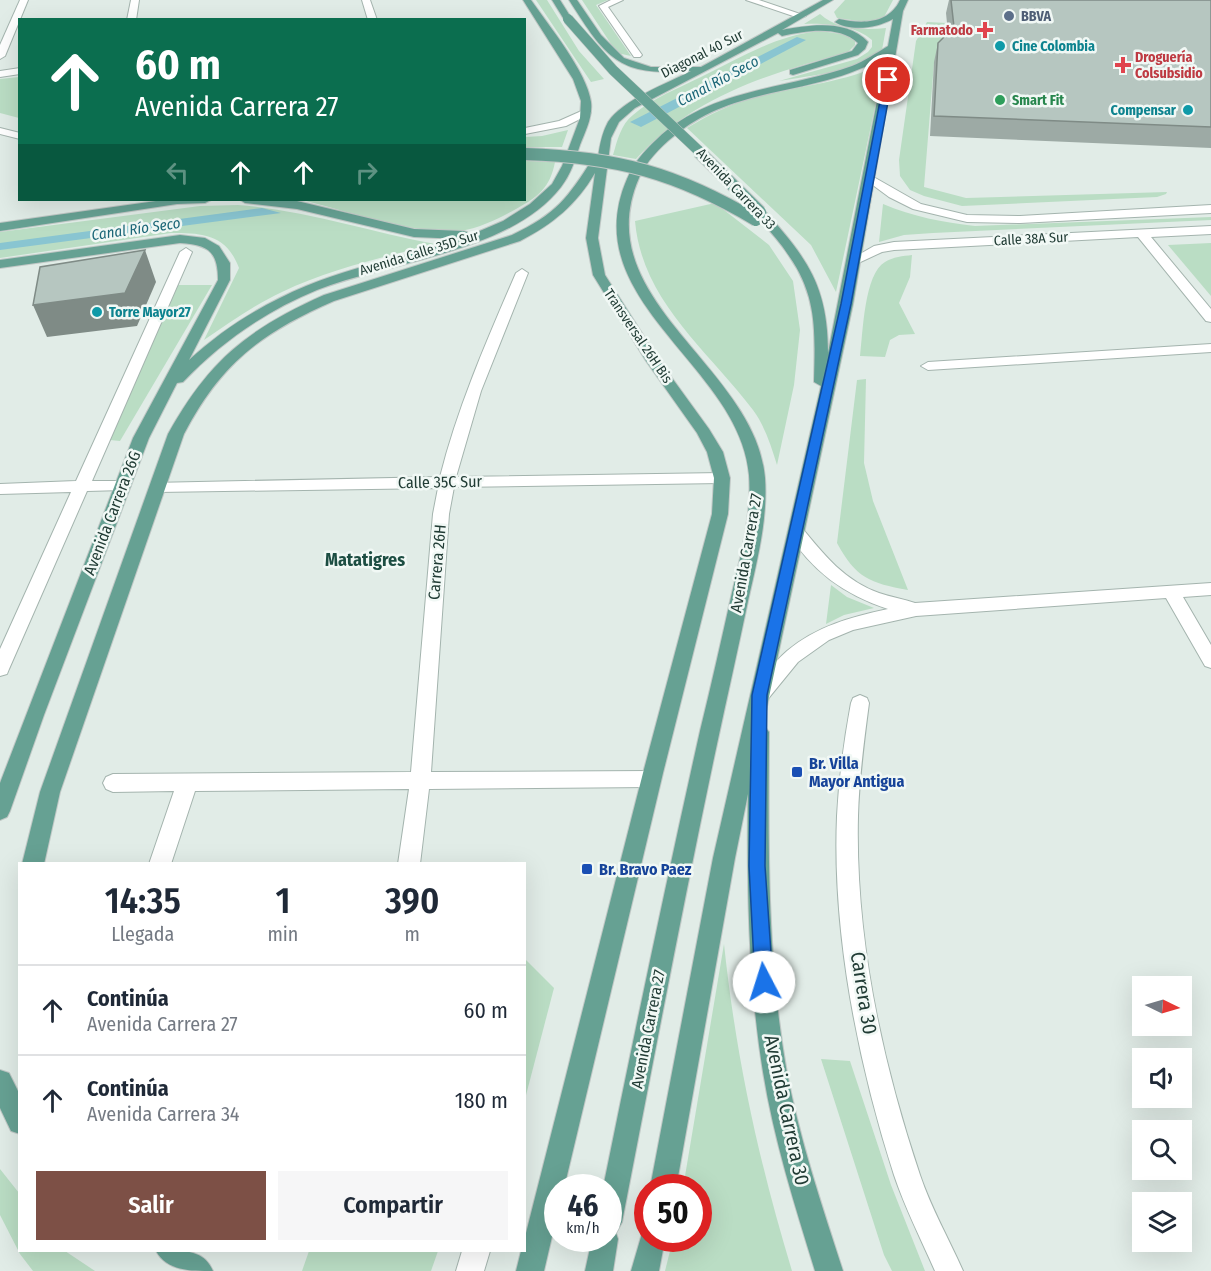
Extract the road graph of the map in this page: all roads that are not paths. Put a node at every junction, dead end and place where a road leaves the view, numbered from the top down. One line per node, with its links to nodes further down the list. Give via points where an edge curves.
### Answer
1 (24, 0): 18 (street)
2 (135, 0): 13 (street)
3 (366, 0): 14 (street)
4 (526, 0): 23 (main road, via 581,84)
5 (556, 0): 33 (main road, Avenida Carrera 33, bridge, via 598,57 729,179)
6 (573, 0): 19 (main road, via 607,50 622,62 664,70)
7 (619, 0): 17 (street, via 603,6)
8 (750, 0): 12 (street)
9 (830, 0): 11 (main road, via 829,15 843,23 868,25 886,21); 12 (main road, Diagonal 40 Sur)
10 (904, 0): 11 (main road)
11 (899, 11): 16 (main road)
12 (802, 16): 15 (main road, Diagonal 40 Sur)
13 (131, 18)
14 (372, 18)
15 (762, 38): 19 (main road, Diagonal 40 Sur); 22 (main road, via 820,28 860,38 862,47 855,53 781,76)
16 (894, 46): 22 (main road, Avenida Carrera 27, via 855,68); 29 (main road)
17 (637, 55)
18 (0, 56)
19 (707, 66): 27 (main road, Diagonal 40 Sur, via 631,106 614,121)
20 (18, 71): 21 (street)
21 (0, 74)
22 (712, 107): 73 (main road, Avenida Carrera 27, via 663,140 635,173 622,215 624,248 650,303 745,431 756,467 757,514)
23 (586, 112): 25 (street, via 551,127); 36 (main road, via 566,170 557,184 523,214)
24 (0, 131): 26 (street)
25 (526, 131)
26 (18, 136)
27 (604, 147): 44 (main road, Avenida Calle 35D Sur, via 574,200 538,228 301,309 251,340); 48 (main road, Transversal 26H Bis, via 592,238 599,275 704,432)
28 (526, 154): 33 (main road, bridge, via 582,156 647,168)
29 (870, 178): 32 (street, Calle 38A Sur, via 909,203 972,220); 39 (main road)
30 (171, 201): 34 (main road)
31 (255, 201): 36 (main road, via 297,205 414,233)
32 (1211, 209)
33 (758, 216): 47 (main road, Avenida Carrera 33, via 783,240 807,273 819,308)
34 (0, 227)
35 (1211, 230): 37 (street, Calle 38A Sur)
36 (483, 234): 46 (main road, Avenida Calle 35D Sur, via 349,275 277,304 213,346)
37 (1142, 234): 39 (street, Calle 38A Sur, via 894,246); 42 (street)
38 (189, 245): 40 (main road, via 161,240); 46 (main road, Avenida Carrera 26G, via 215,249 222,256 225,272 217,296); 51 (street)
39 (854, 261): 47 (main road)
40 (0, 264)
41 (522, 273): 49 (street, Carrera 26H, via 470,399)
42 (1211, 318)
43 (1211, 348): 45 (street)
44 (221, 365): 52 (main road, Avenida Carrera 26G, via 189,408)
45 (928, 366)
46 (161, 398): 50 (main road, Avenida Carrera 26G)
47 (820, 423): 54 (main road)
48 (722, 478): 49 (street, Calle 35C Sur); 62 (main road, Avenida Carrera 27, via 720,514)
49 (446, 482): 52 (street, Calle 35C Sur); 63 (street, Carrera 26H)
50 (123, 485): 51 (street); 66 (main road, Avenida Carrera 26G)
51 (81, 486): 53 (street); 59 (street)
52 (158, 487): 68 (main road, Avenida Carrera 26G, via 50,792)
53 (0, 489)
54 (796, 532): 57 (street, via 839,581 866,596); 60 (main road)
55 (1211, 589): 56 (street)
56 (1170, 591): 57 (street); 58 (street)
57 (916, 609): 60 (street, via 849,624 823,635 792,657)
58 (1211, 661)
59 (0, 669)
60 (760, 695): 74 (main road, via 724,858); 84 (main road, Avenida Carrera 30, via 757,866 766,1002 775,1074 793,1156)
61 (860, 702): 85 (street, Carrera 30, via 853,734 846,828 854,929 874,1052 908,1176)
62 (651, 779): 63 (street); 81 (main road, Avenida Carrera 27)
63 (420, 781): 65 (street); 70 (street, Carrera 26H)
64 (113, 783): 65 (street)
65 (187, 783): 69 (street)
66 (4, 794): 67 (main road, Avenida Carrera 26G)
67 (0, 811)
68 (33, 862)
69 (161, 862)
70 (409, 862)
71 (0, 1082): 72 (main road)
72 (18, 1118)
73 (619, 1174)
74 (666, 1174)
75 (171, 1252): 79 (main road)
76 (476, 1252): 80 (street)
77 (603, 1252): 82 (main road)
78 (649, 1252): 83 (main road)
79 (199, 1271)
80 (470, 1271)
81 (530, 1271)
82 (599, 1271)
83 (645, 1271)
84 (829, 1271)
85 (949, 1271)

